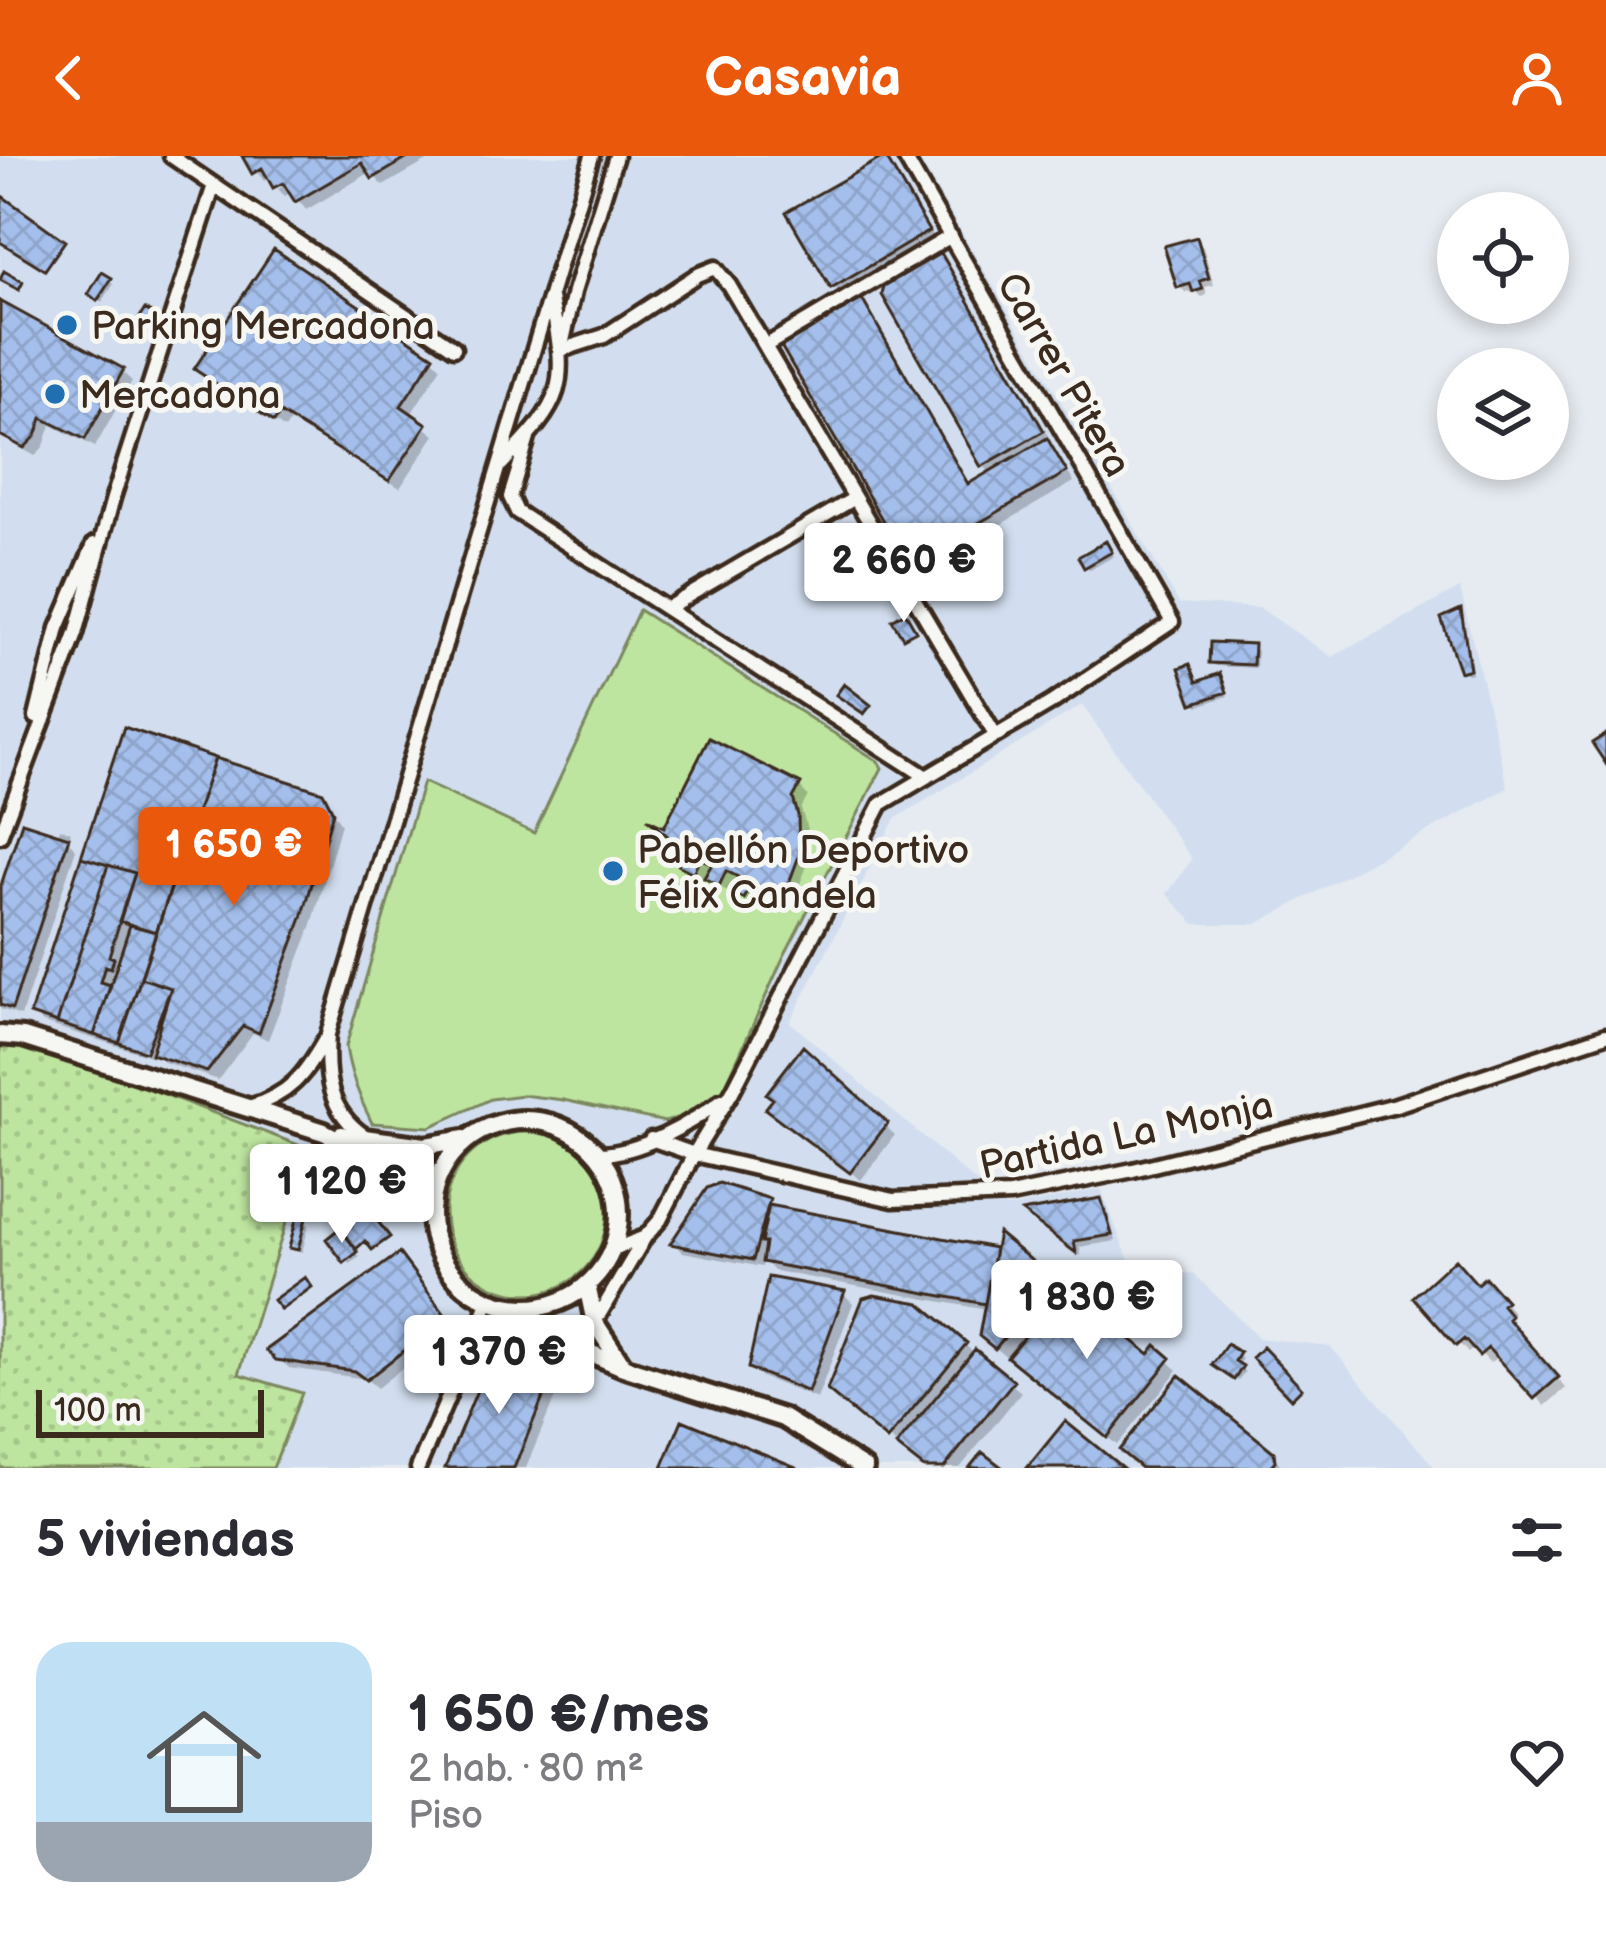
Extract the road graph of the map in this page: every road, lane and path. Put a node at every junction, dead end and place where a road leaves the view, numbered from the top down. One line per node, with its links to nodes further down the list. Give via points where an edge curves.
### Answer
1 (171, 156): 5 (street)
2 (592, 156): 7 (street)
3 (616, 156): 10 (street)
4 (904, 156): 6 (street, Carrer Pitera)
5 (214, 185): 9 (street); 17 (street, via 112,498 58,628)
6 (951, 236): 8 (street); 15 (street, Carrer Pitera, via 1172,622)
7 (550, 293): 10 (street); 12 (street)
8 (765, 346): 10 (street, via 715,268 604,336); 13 (street)
9 (454, 348)
10 (561, 350): 11 (street, via 555,406)
11 (527, 438): 12 (street); 14 (street, via 510,497 517,512)
12 (496, 470): 18 (street)
13 (855, 498): 14 (street); 15 (street)
14 (669, 607): 16 (street)
15 (995, 735): 16 (street)
16 (925, 776): 22 (street, via 880,804)
17 (0, 836)
18 (328, 1034): 21 (street); 28 (street, via 328,1087 347,1120)
19 (0, 1035): 23 (street)
20 (1606, 1035): 30 (street, Partida La Monja, via 1396,1105 1010,1195 892,1200)
21 (287, 1091): 23 (street); 24 (street)
22 (732, 1092): 27 (street, via 698,1119); 30 (street)
23 (249, 1107): 24 (street)
24 (287, 1119): 25 (street)
25 (324, 1132): 28 (street); 31 (street, via 421,1184)
26 (475, 1135): 28 (street, via 425,1146); 29 (street, via 540,1121); 31 (street, via 439,1177)
27 (651, 1139): 29 (street); 30 (street, Partida La Monja)
28 (371, 1140)
29 (598, 1154): 33 (street, via 619,1200)
30 (694, 1154): 32 (street)
31 (432, 1204): 35 (street, via 437,1247 449,1269)
32 (645, 1237): 33 (street); 36 (street)
33 (612, 1250): 34 (street)
34 (587, 1285): 35 (street, via 530,1308); 36 (street)
35 (494, 1303): 37 (street); 38 (street)
36 (595, 1323): 37 (street)
37 (623, 1366): 39 (street, via 783,1418)
38 (418, 1468)
39 (864, 1468)

